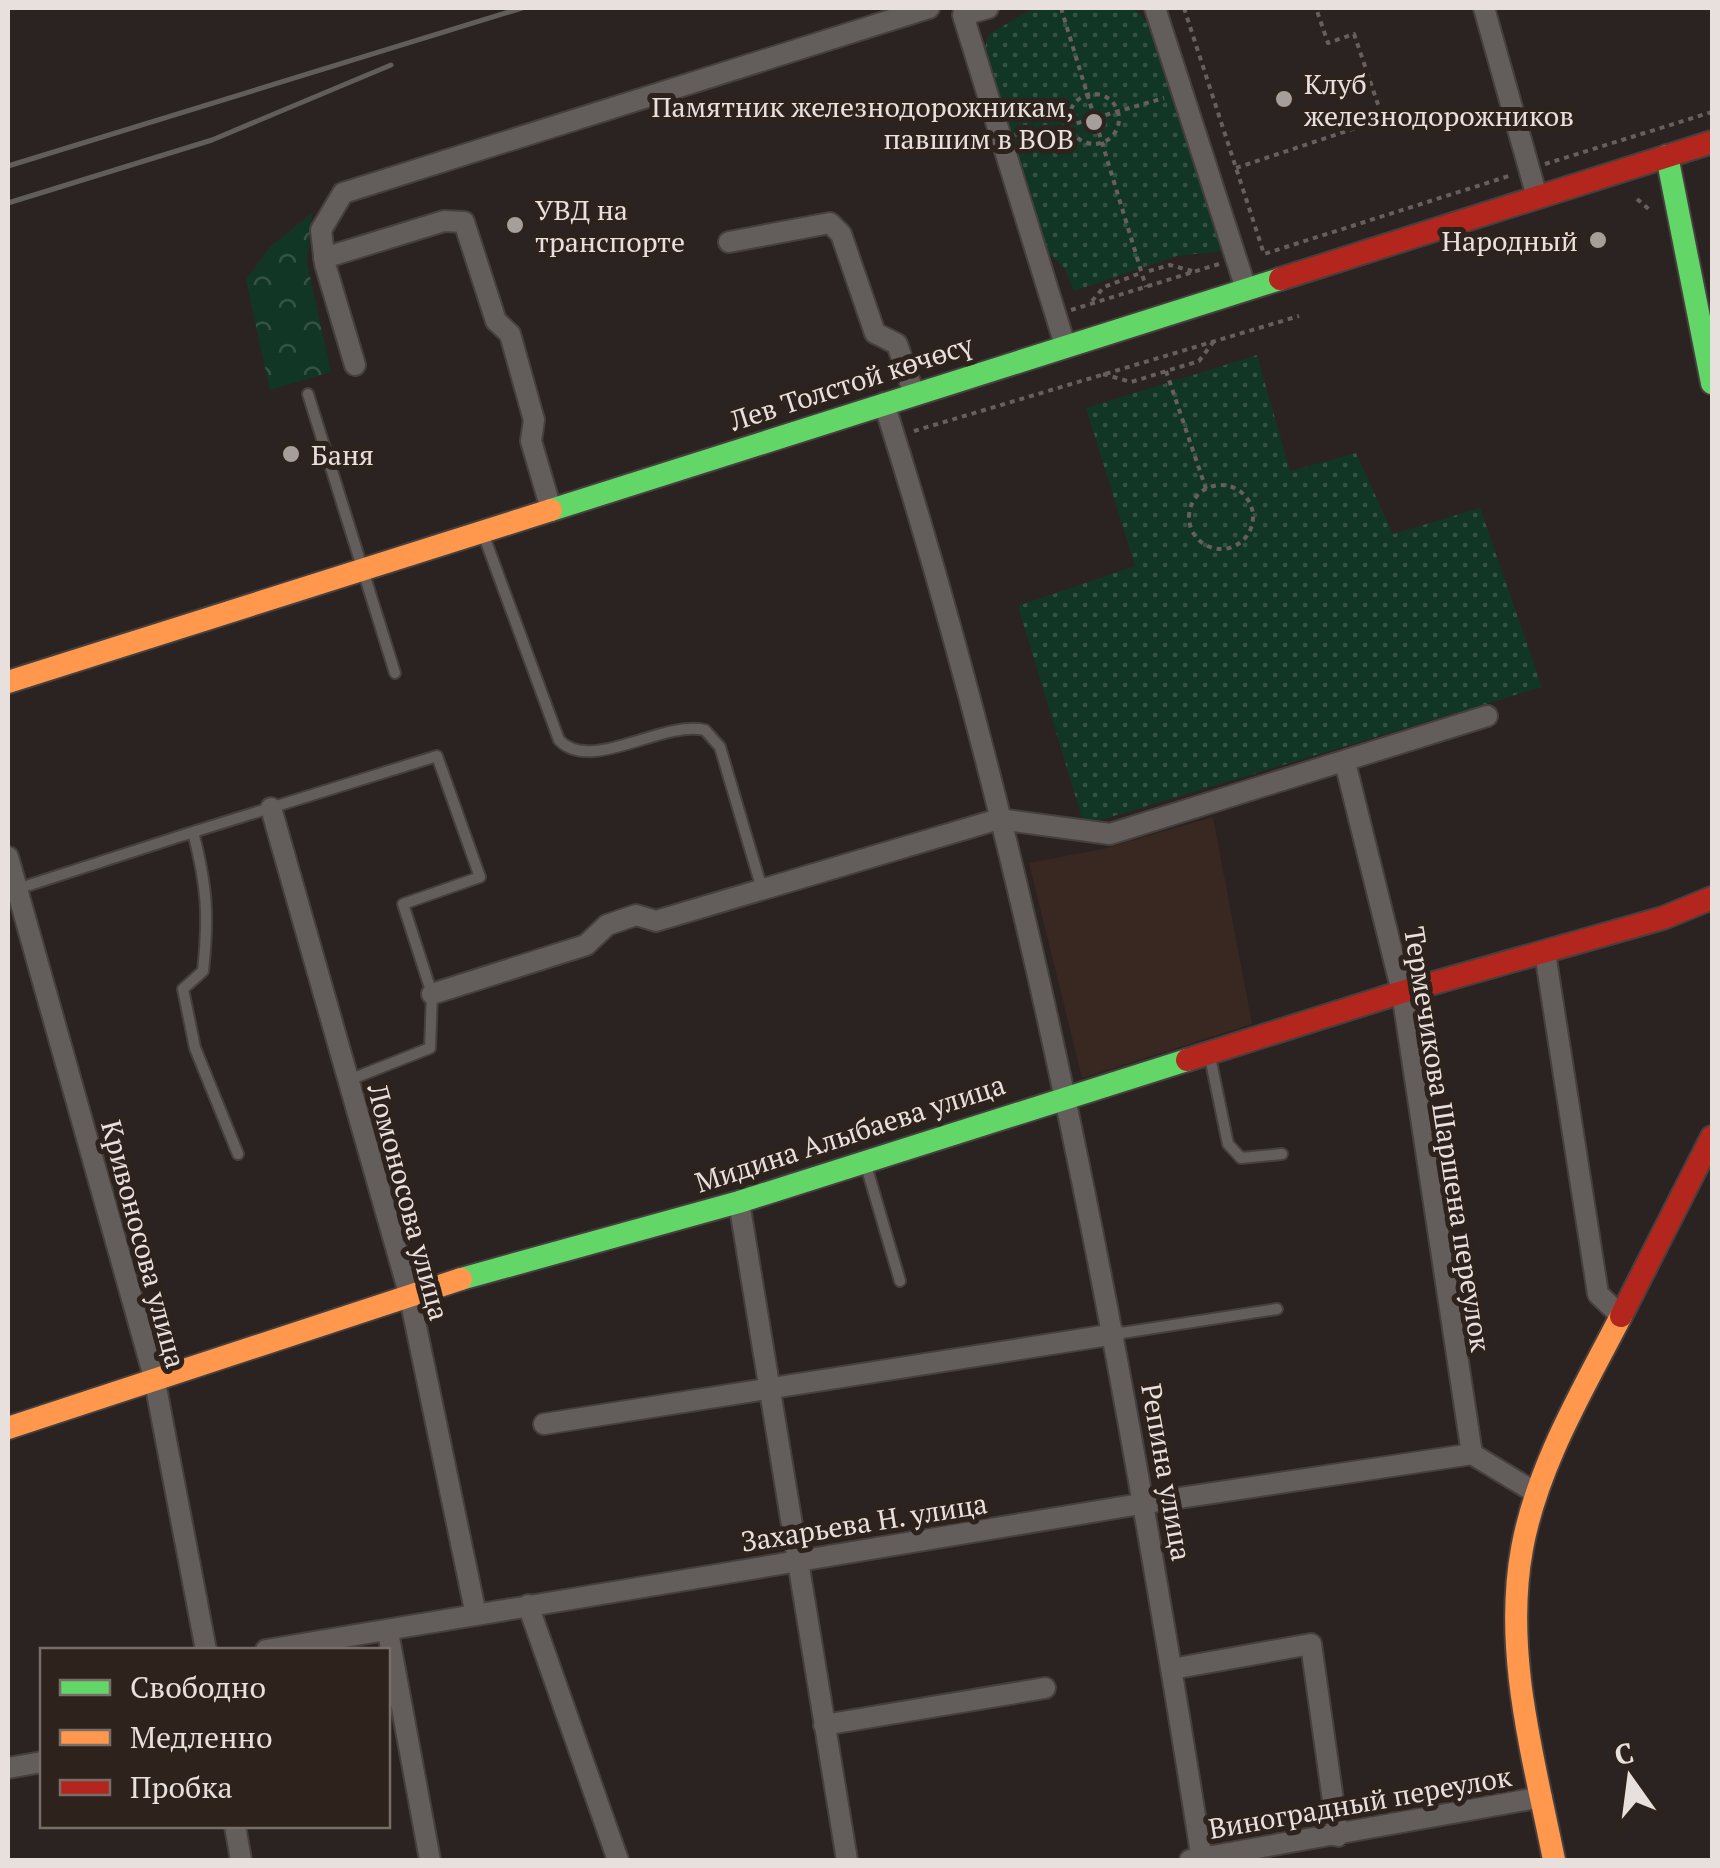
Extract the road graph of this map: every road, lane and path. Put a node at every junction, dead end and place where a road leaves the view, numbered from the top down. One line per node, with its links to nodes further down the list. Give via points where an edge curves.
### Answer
1 (928, 8): 25 (street, via 343,193 322,230)
2 (988, 8): 8 (street)
3 (1061, 8): 10 (path)
4 (1155, 8): 9 (street)
5 (1184, 8): 19 (path)
6 (1316, 8): 19 (path, via 1328,42 1354,34 1383,120)
7 (1484, 8): 20 (street)
8 (954, 11): 17 (street)
9 (1182, 93): 11 (path); 31 (street)
10 (1087, 94): 11 (path, via 1103,95); 13 (path); 14 (path, via 1074,102)
11 (1118, 111): 13 (path); 15 (path, via 1116,130)
12 (1712, 112): 20 (path)
13 (1094, 118): 14 (path); 15 (path)
14 (1069, 126): 15 (path, via 1085,142); 17 (path)
15 (1102, 142): 30 (path)
16 (1712, 142): 18 (street, Лев Толстой көчөсү)
17 (1005, 144): 36 (street)
18 (1667, 156): 21 (street, Лев Толстой көчөсү); 40 (street)
19 (1236, 168): 20 (path, via 1264,254)
20 (1530, 169): 21 (street)
21 (1537, 197): 31 (street, Лев Толстой көчөсү)
22 (1637, 199): 23 (path)
23 (1651, 211)
24 (729, 242): 42 (street, via 830,222 841,234 875,332 897,344)
25 (324, 258): 37 (street); 46 (street, via 444,221 464,222 496,321 510,334)
26 (1219, 264): 28 (path)
27 (1149, 271): 28 (path, via 1170,265)
28 (1194, 272): 30 (path)
29 (1138, 274): 32 (path, via 1104,286)
30 (1146, 286): 32 (path)
31 (1246, 289): 36 (street, Лев Толстой көчөсү)
32 (1089, 304): 33 (path)
33 (1071, 310)
34 (1299, 316): 35 (path)
35 (1214, 341): 38 (path, via 1199,360); 39 (path)
36 (1066, 345): 42 (street, Лев Толстой көчөсү)
37 (355, 365)
38 (1166, 371): 39 (path, via 1131,382); 45 (path)
39 (1103, 374): 44 (path)
40 (1712, 383)
41 (308, 394): 48 (lane)
42 (914, 394): 43 (street, Лев Толстой көчөсү)
43 (884, 404): 44 (street, Репина улица); 46 (street, Лев Толстой көчөсү)
44 (894, 436): 54 (street, Репина улица, via 955,629)
45 (1206, 489): 45 (path, via 1228,486 1247,498 1250,532 1233,547 1202,543 1190,526 1192,505)
46 (550, 509): 47 (street, Лев Толстой көчөсү)
47 (482, 531): 48 (street, Лев Толстой көчөсү); 58 (lane, via 559,740 582,752 674,728 705,730 720,747)
48 (362, 569): 49 (lane); 50 (street, Лев Толстой көчөсү)
49 (395, 673)
50 (8, 682)
51 (1487, 716): 52 (street)
52 (1345, 762): 54 (street, via 1110,834); 61 (street, Термечикова Шаршена переулок)
53 (270, 808): 55 (lane); 62 (lane, via 437,756 480,877 403,904); 64 (street, Ломоносова улица)
54 (999, 819): 58 (street); 65 (street, Репина улица)
55 (194, 832): 57 (lane); 67 (lane, via 208,890 207,930 203,971 183,989 194,1048)
56 (8, 857): 57 (street, Кривоносова улица)
57 (17, 889): 76 (street, Кривоносова улица)
58 (762, 890): 62 (street, via 656,921 636,915 608,925 586,945)
59 (1712, 898): 60 (street, Мидина Алыбаева улица)
60 (1545, 953): 61 (street, Мидина Алыбаева улица); 74 (street, via 1598,1294)
61 (1402, 992): 63 (street, Мидина Алыбаева улица); 80 (street, Термечикова Шаршена переулок)
62 (432, 994): 64 (lane, via 430,1048)
63 (1209, 1052): 65 (street, Мидина Алыбаева улица); 68 (lane, via 1228,1144 1241,1158)
64 (348, 1080): 72 (street, Ломоносова улица)
65 (1066, 1096): 69 (street, Мидина Алыбаева улица); 75 (street, Репина улица)
66 (1712, 1138): 74 (street)
67 (238, 1154)
68 (1282, 1154)
69 (865, 1161): 70 (street, Мидина Алыбаева улица); 71 (lane)
70 (739, 1202): 72 (street, Мидина Алыбаева улица); 77 (street)
71 (900, 1281)
72 (409, 1293): 76 (street, Мидина Алыбаева улица); 85 (street, Ломоносова улица)
73 (1278, 1309): 75 (lane)
74 (1621, 1316): 81 (street)
75 (1115, 1334): 77 (street); 82 (street, Репина улица)
76 (154, 1377): 79 (street, Мидина Алыбаева улица); 87 (street, Кривоносова улица)
77 (768, 1389): 78 (street); 83 (street)
78 (544, 1424)
79 (8, 1428)
80 (1472, 1454): 81 (street); 82 (street, Захарьева Н. улица)
81 (1536, 1492): 94 (street, via 1516,1617)
82 (1146, 1503): 83 (street, Захарьева Н. улица); 89 (street, Репина улица)
83 (797, 1562): 84 (street, Захарьева Н. улица); 91 (street)
84 (528, 1605): 85 (street, Захарьева Н. улица); 99 (street)
85 (476, 1615): 86 (street, Захарьева Н. улица)
86 (388, 1632): 88 (street, Захарьева Н. улица); 98 (street)
87 (206, 1648)
88 (280, 1648)
89 (1172, 1669): 96 (street, via 1311,1644); 101 (street, Репина улица)
90 (1044, 1688): 91 (street)
91 (824, 1725): 100 (street)
92 (40, 1762): 93 (street)
93 (8, 1768)
94 (1542, 1798): 96 (street, Виноградный переулок); 102 (street)
95 (235, 1828): 97 (street)
96 (1338, 1836): 101 (street, Виноградный переулок)
97 (241, 1860)
98 (430, 1860)
99 (618, 1860)
100 (847, 1860)
101 (1197, 1860)
102 (1554, 1860)

